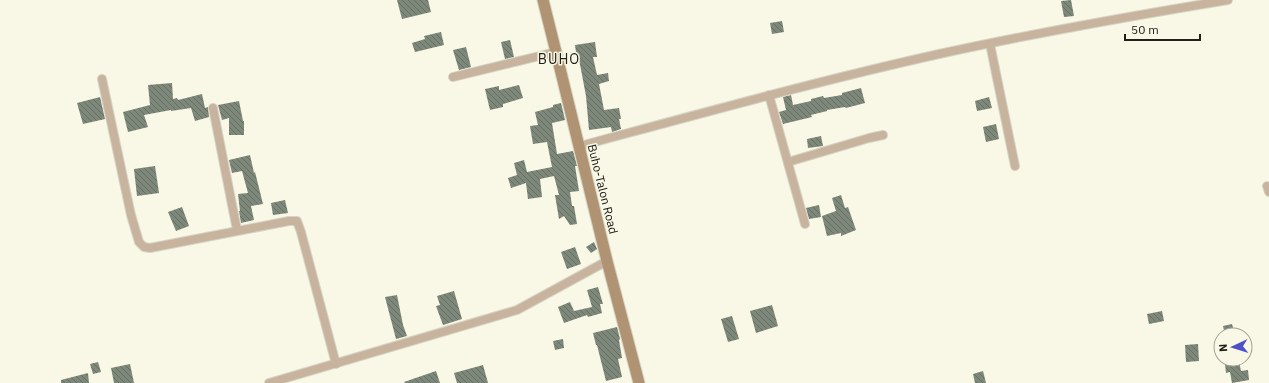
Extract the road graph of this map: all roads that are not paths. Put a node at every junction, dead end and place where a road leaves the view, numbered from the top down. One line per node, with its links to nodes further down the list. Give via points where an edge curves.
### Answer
1 (543, 0): 4 (street, Buho-Talon Road)
2 (1228, 0): 3 (street)
3 (990, 44): 7 (street); 12 (street)
4 (556, 52): 5 (street); 10 (street, Buho-Talon Road)
5 (453, 77)
6 (102, 79): 14 (street, via 139,242 150,248)
7 (769, 95): 10 (street); 11 (street)
8 (213, 108): 14 (street)
9 (883, 135): 11 (street)
10 (580, 146): 15 (street, Buho-Talon Road)
11 (788, 162): 13 (street)
12 (1015, 166)
13 (805, 224)
14 (237, 230): 16 (street, via 289,220 297,222 302,232)
15 (607, 261): 16 (street, via 517,310); 18 (street, Buho-Talon Road)
16 (336, 364): 17 (street)
17 (269, 383)
18 (639, 383)

